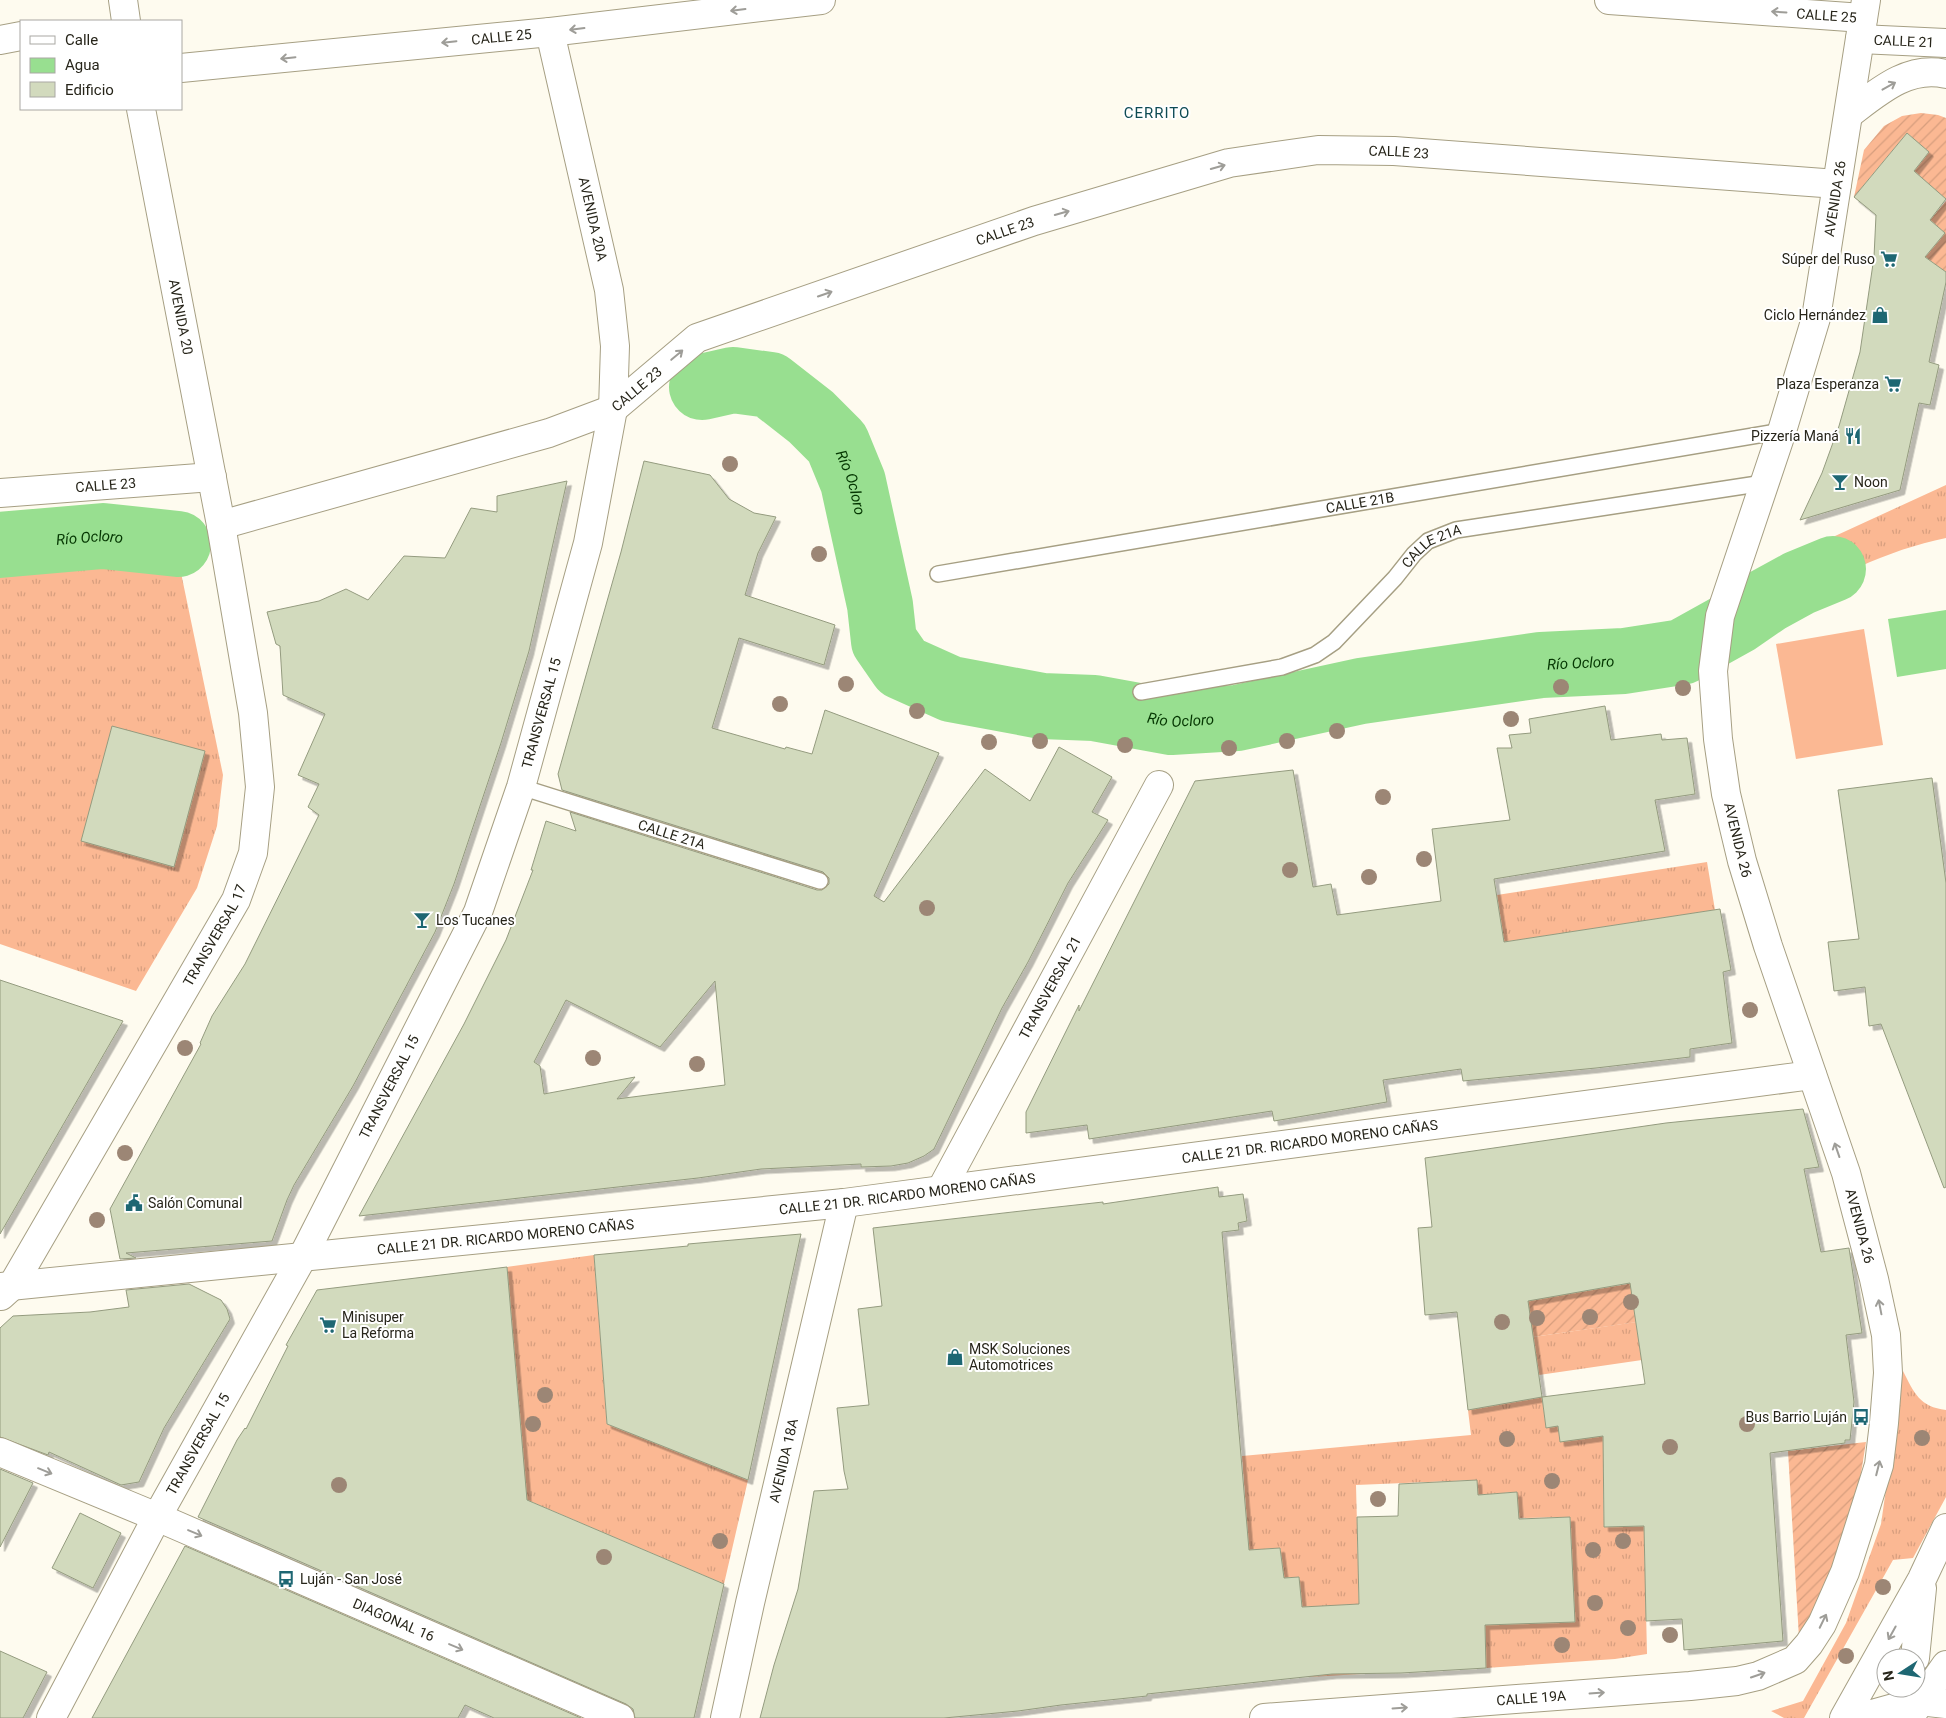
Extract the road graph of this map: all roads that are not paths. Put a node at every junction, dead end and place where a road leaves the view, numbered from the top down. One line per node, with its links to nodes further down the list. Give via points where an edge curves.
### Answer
1 (821, 0): 4 (street, CALLE 25, one-way to 4)
2 (1609, 0): 3 (street, CALLE 25, one-way to 2)
3 (1863, 19): 7 (street, CALLE 21); 11 (street, AVENIDA 26)
4 (550, 32): 8 (street, CALLE 25, one-way to 8); 13 (street, AVENIDA 20A, via 609,290 615,346)
5 (20, 36): 6 (street)
6 (0, 40)
7 (1946, 43)
8 (182, 68)
9 (1946, 74): 11 (street, one-way to 9, via 1884,87 1909,75)
10 (141, 110): 15 (street, AVENIDA 20)
11 (1849, 114): 12 (street, AVENIDA 26)
12 (1837, 184): 13 (street, CALLE 23, one-way to 12, via 697,338 1034,221 1229,163 1318,150 1394,150); 14 (street, AVENIDA 26, via 1816,318)
13 (613, 409): 18 (street, CALLE 23, via 549,434); 22 (street, TRANSVERSAL 15, via 588,544)
14 (1782, 431): 16 (street, AVENIDA 26); 19 (lane, CALLE 21B)
15 (212, 477): 17 (street, CALLE 23); 18 (street, AVENIDA 20)
16 (1764, 483): 20 (lane, CALLE 21A, via 1456,530 1428,541 1340,636 1314,655 1282,667); 24 (street, AVENIDA 26, via 1720,616 1713,671 1718,739 1726,794 1740,851)
17 (0, 493)
18 (222, 525): 28 (street, TRANSVERSAL 17, via 254,722 260,786 252,853 236,900)
19 (938, 574)
20 (1141, 692)
21 (1158, 785): 25 (street, TRANSVERSAL 21)
22 (521, 787): 23 (lane, CALLE 21A); 27 (street, TRANSVERSAL 15, via 478,912)
23 (820, 881)
24 (1812, 1075): 25 (street, CALLE 21 DR. RICARDO MORENO CAÑAS); 35 (street, AVENIDA 26, one-way to 24, via 1822,1624 1845,1572 1879,1465 1888,1373 1886,1335 1874,1279 1846,1173)
25 (941, 1190): 26 (street, CALLE 21 DR. RICARDO MORENO CAÑAS)
26 (844, 1203): 27 (street, CALLE 21 DR. RICARDO MORENO CAÑAS); 41 (street, AVENIDA 18A)
27 (302, 1258): 28 (street, CALLE 21 DR. RICARDO MORENO CAÑAS); 30 (street, TRANSVERSAL 15)
28 (4, 1290)
29 (0, 1452): 30 (street, DIAGONAL 16, one-way to 30)
30 (157, 1517): 39 (street, TRANSVERSAL 15); 40 (street, DIAGONAL 16, one-way to 40)
31 (1946, 1528): 32 (street, via 1941,1544); 33 (street)
32 (1946, 1565)
33 (1922, 1579): 34 (street); 43 (street, one-way to 43)
34 (1916, 1648)
35 (1795, 1660): 42 (street, CALLE 19A, one-way to 35, via 1737,1681)
36 (1946, 1665): 37 (street)
37 (1914, 1702): 38 (street); 44 (street)
38 (1946, 1704)
39 (52, 1718)
40 (620, 1718)
41 (725, 1718)
42 (1264, 1718)
43 (1844, 1718)
44 (1858, 1718)

